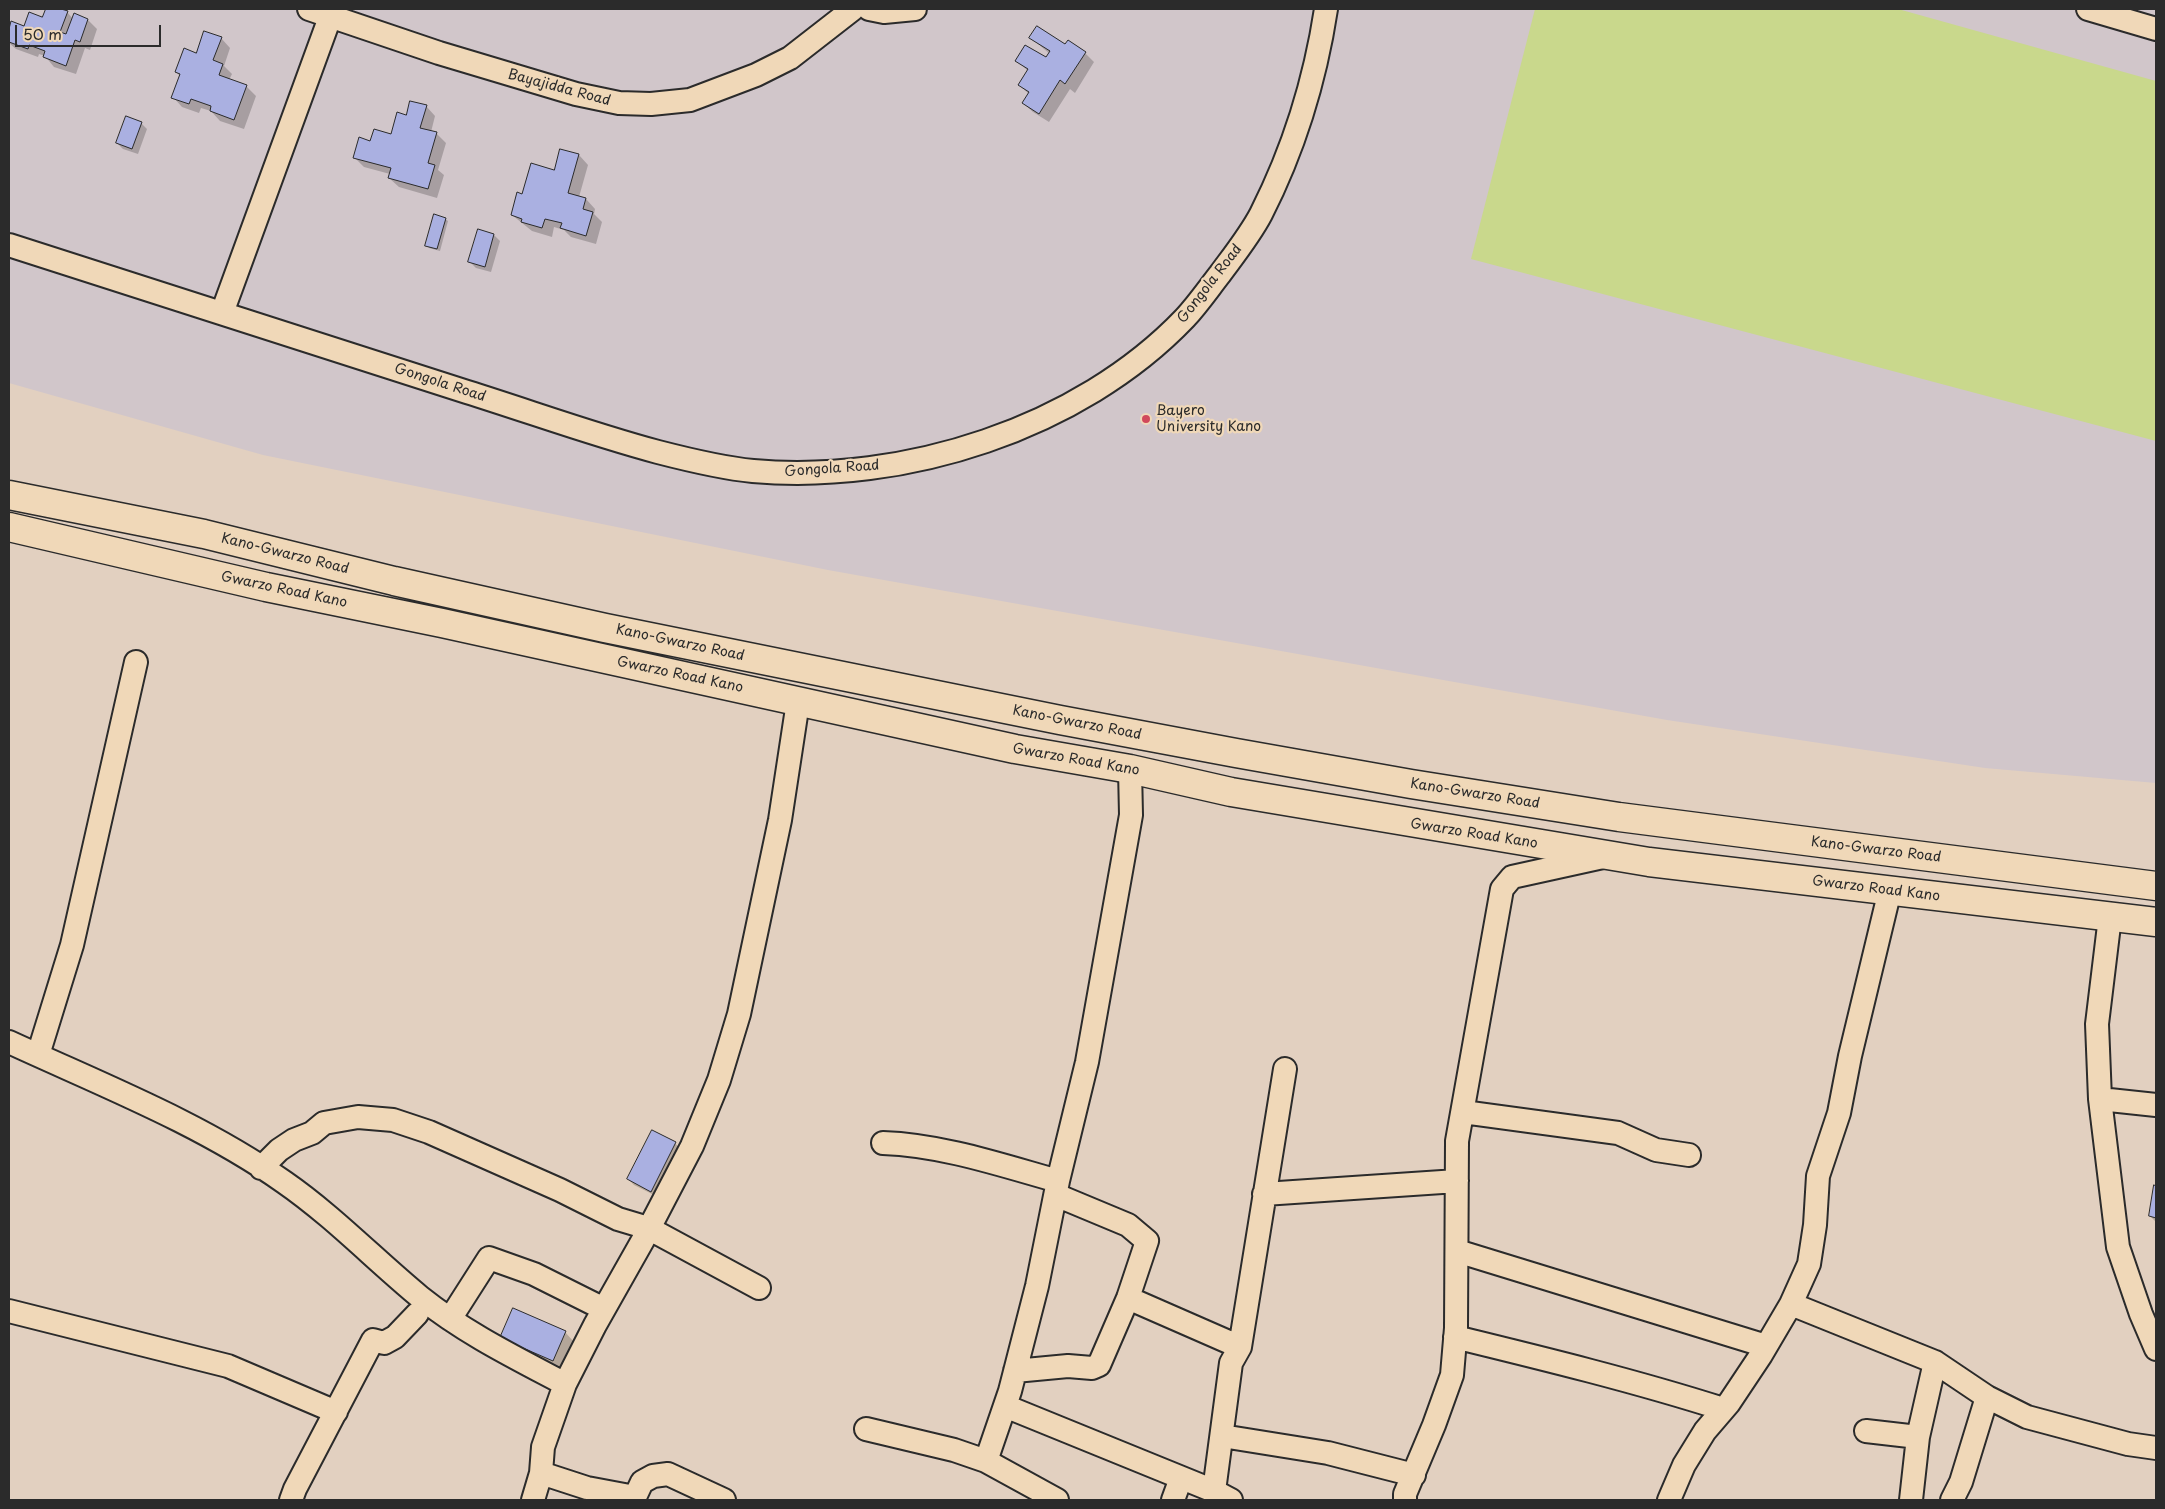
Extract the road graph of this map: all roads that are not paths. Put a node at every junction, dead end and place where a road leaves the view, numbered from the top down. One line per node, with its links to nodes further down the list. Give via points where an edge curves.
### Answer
1 (853, 9): 6 (street, Bayajidda Road, via 790,58 756,75 690,100 651,104 619,103 576,94 439,53)
2 (868, 9): 3 (street, via 884,12)
3 (914, 9)
4 (1326, 9): 9 (street, Gongola Road, via 1320,50 1305,109 1284,165 1259,218 1186,317 1145,354 1088,394 1019,428 967,448 916,460 799,474 699,463 573,427)
5 (2088, 9): 7 (street)
6 (324, 12): 9 (street)
7 (2156, 29)
8 (9, 245): 9 (street, Gongola Road)
9 (222, 313)
10 (9, 495): 16 (main road, Kano-Gwarzo Road, via 204,534 605,628 1226,752 1619,817)
11 (9, 527): 13 (main road, Gwarzo Road Kano, via 266,587)
12 (136, 662): 21 (street, via 72,945)
13 (798, 702): 14 (main road, Gwarzo Road Kano, via 1015,749); 32 (street, via 780,820 729,1050 692,1146)
14 (1130, 769): 15 (main road, Gwarzo Road Kano, via 1240,794); 30 (street, via 1131,816 1087,1062)
15 (1609, 856): 17 (main road, Gwarzo Road Kano); 25 (street, via 1512,877 1502,888)
16 (2156, 886)
17 (1890, 890): 18 (main road, Gwarzo Road Kano); 36 (street, via 1839,1113 1818,1176 1809,1264)
18 (2110, 917): 19 (main road, Gwarzo Road Kano); 23 (street, via 2097,1024)
19 (2156, 922)
20 (9, 1042): 21 (street)
21 (38, 1055): 28 (street, via 210,1136)
22 (1285, 1069): 31 (street)
23 (2100, 1099): 24 (street); 44 (street, via 2118,1247)
24 (2156, 1105)
25 (1463, 1112): 27 (street, via 1618,1133 1656,1150); 29 (street)
26 (883, 1143): 30 (street, via 930,1148 983,1160)
27 (1690, 1155)
28 (261, 1168): 32 (street, via 279,1150 324,1123 358,1118 394,1120 429,1132 618,1219); 40 (street, via 322,1211)
29 (1457, 1181): 31 (street); 33 (street)
30 (1057, 1188): 35 (street, via 1128,1225 1147,1241); 46 (street)
31 (1264, 1194): 43 (street)
32 (648, 1228): 34 (street); 37 (street)
33 (1456, 1251): 41 (street); 42 (street)
34 (759, 1288)
35 (1128, 1298): 43 (street); 46 (street, via 1099,1365)
36 (1791, 1304): 42 (street); 45 (street)
37 (604, 1308): 40 (street, via 534,1274 489,1258); 47 (street)
38 (9, 1311): 51 (street, via 228,1366)
39 (417, 1314): 51 (street, via 395,1337 384,1343 373,1340)
40 (450, 1319): 47 (street, via 478,1339)
41 (1455, 1337): 50 (street, via 1547,1359); 59 (street, via 1452,1375)
42 (1766, 1346): 50 (street)
43 (1240, 1347): 54 (street, via 1231,1363)
44 (2156, 1349)
45 (1935, 1362): 48 (street); 55 (street)
46 (1015, 1371): 49 (street)
47 (565, 1384): 58 (street, via 543,1447)
48 (1987, 1397): 56 (street, via 2027,1417 2128,1444); 71 (street, via 1971,1455)
49 (1005, 1406): 57 (street); 60 (street)
50 (1723, 1410): 69 (street, via 1705,1431 1684,1465)
51 (336, 1412): 63 (street)
52 (866, 1429): 57 (street)
53 (1866, 1431): 55 (street)
54 (1222, 1436): 59 (street, via 1328,1453); 61 (street)
55 (1918, 1437): 70 (street)
56 (2156, 1448)
57 (986, 1461): 66 (street)
58 (540, 1473): 62 (street); 64 (street)
59 (1414, 1475): 68 (street)
60 (1181, 1478): 61 (street); 67 (street)
61 (1222, 1496)
62 (635, 1499): 65 (street, via 642,1482 668,1474)
63 (291, 1500)
64 (532, 1500)
65 (724, 1500)
66 (1057, 1500)
67 (1172, 1500)
68 (1405, 1500)
69 (1669, 1500)
70 (1912, 1500)
71 (1952, 1500)

